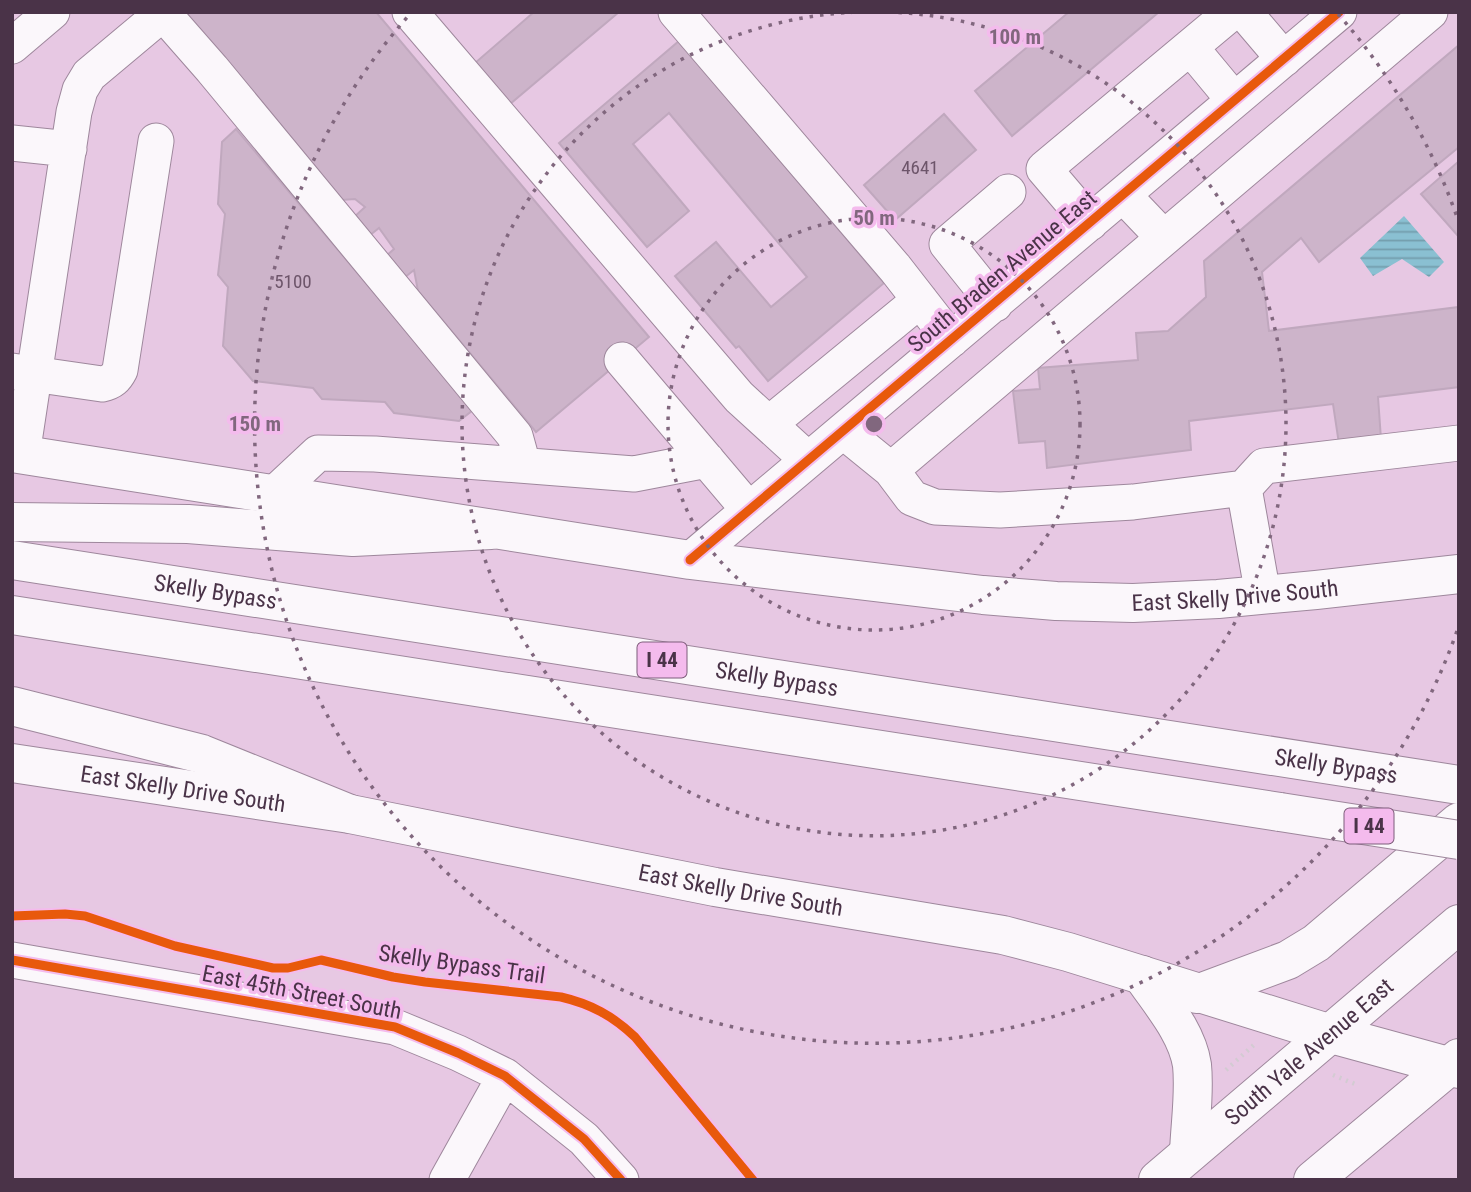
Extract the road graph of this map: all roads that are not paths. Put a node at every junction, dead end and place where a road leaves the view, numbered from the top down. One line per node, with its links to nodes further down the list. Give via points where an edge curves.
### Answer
1 (52, 12): 9 (street)
2 (410, 12): 25 (street, via 739,397)
3 (676, 12): 20 (street)
4 (1232, 12): 10 (street)
5 (1244, 12): 11 (street)
6 (1339, 12): 11 (street, South Braden Avenue East)
7 (1430, 12): 19 (street)
8 (163, 13): 15 (street, via 83,82); 31 (street, via 515,436)
9 (12, 46)
10 (1191, 47): 12 (street); 18 (street, via 1044,169)
11 (1284, 59): 12 (street, South Braden Avenue East)
12 (1234, 100): 17 (street, South Braden Avenue East)
13 (156, 141): 24 (street, via 120,370 102,384)
14 (12, 143): 15 (street)
15 (69, 149): 24 (street)
16 (1008, 192): 21 (street, via 947,244)
17 (1123, 195): 18 (street, South Braden Avenue East); 19 (street)
18 (1090, 223): 21 (street, South Braden Avenue East)
19 (1164, 238): 32 (street)
20 (920, 300): 22 (street); 25 (street)
21 (995, 304): 22 (street, South Braden Avenue East)
22 (951, 340): 26 (street, South Braden Avenue East)
23 (622, 360): 29 (street)
24 (24, 373): 28 (street)
25 (769, 424): 30 (street)
26 (843, 431): 30 (street, South Braden Avenue East); 32 (street)
27 (1459, 443): 33 (street, via 1264,466)
28 (17, 454): 34 (main road, East Skelly Drive South)
29 (707, 460): 31 (street, via 634,474); 35 (street)
30 (808, 460): 35 (street, South Braden Avenue East)
31 (523, 465): 34 (street, via 318,453)
32 (891, 470): 33 (street, via 912,498 935,507 1000,510 1119,503)
33 (1244, 488): 41 (street)
34 (273, 495): 37 (main road, East Skelly Drive South)
35 (749, 510): 39 (street, South Braden Avenue East)
36 (12, 522): 37 (main road, via 188,524 353,537)
37 (491, 530): 39 (main road, East Skelly Drive South)
38 (12, 559): 45 (main road, Skelly Bypass / I 44)
39 (690, 560): 41 (main road, East Skelly Drive South, via 1056,601 1133,603)
40 (1459, 574): 41 (main road, East Skelly Drive South)
41 (1263, 595)
42 (12, 615): 48 (main road, I 44, bridge)
43 (12, 706): 46 (main road, via 202,754)
44 (12, 763): 46 (main road, East Skelly Drive South)
45 (1459, 785)
46 (351, 814): 51 (main road, East Skelly Drive South, via 715,887 1003,935)
47 (1459, 822): 52 (main road, via 1316,943 1288,960)
48 (1459, 840)
49 (1459, 924): 53 (main road, South Yale Avenue East)
50 (12, 960): 55 (street, East 45th Street South, via 395,1027)
51 (1142, 975): 52 (main road, East Skelly Drive South); 56 (main road, via 1177,1026 1191,1064)
52 (1197, 994): 53 (main road, East Skelly Drive South)
53 (1331, 1034): 54 (main road, East Skelly Drive South); 56 (main road, South Yale Avenue East)
54 (1455, 1064): 60 (main road)
55 (505, 1076): 57 (street); 58 (street, East 45th Street South, via 584,1139)
56 (1189, 1153): 59 (main road, South Yale Avenue East)
57 (447, 1180)
58 (621, 1180)
59 (1158, 1180)
60 (1313, 1180)

